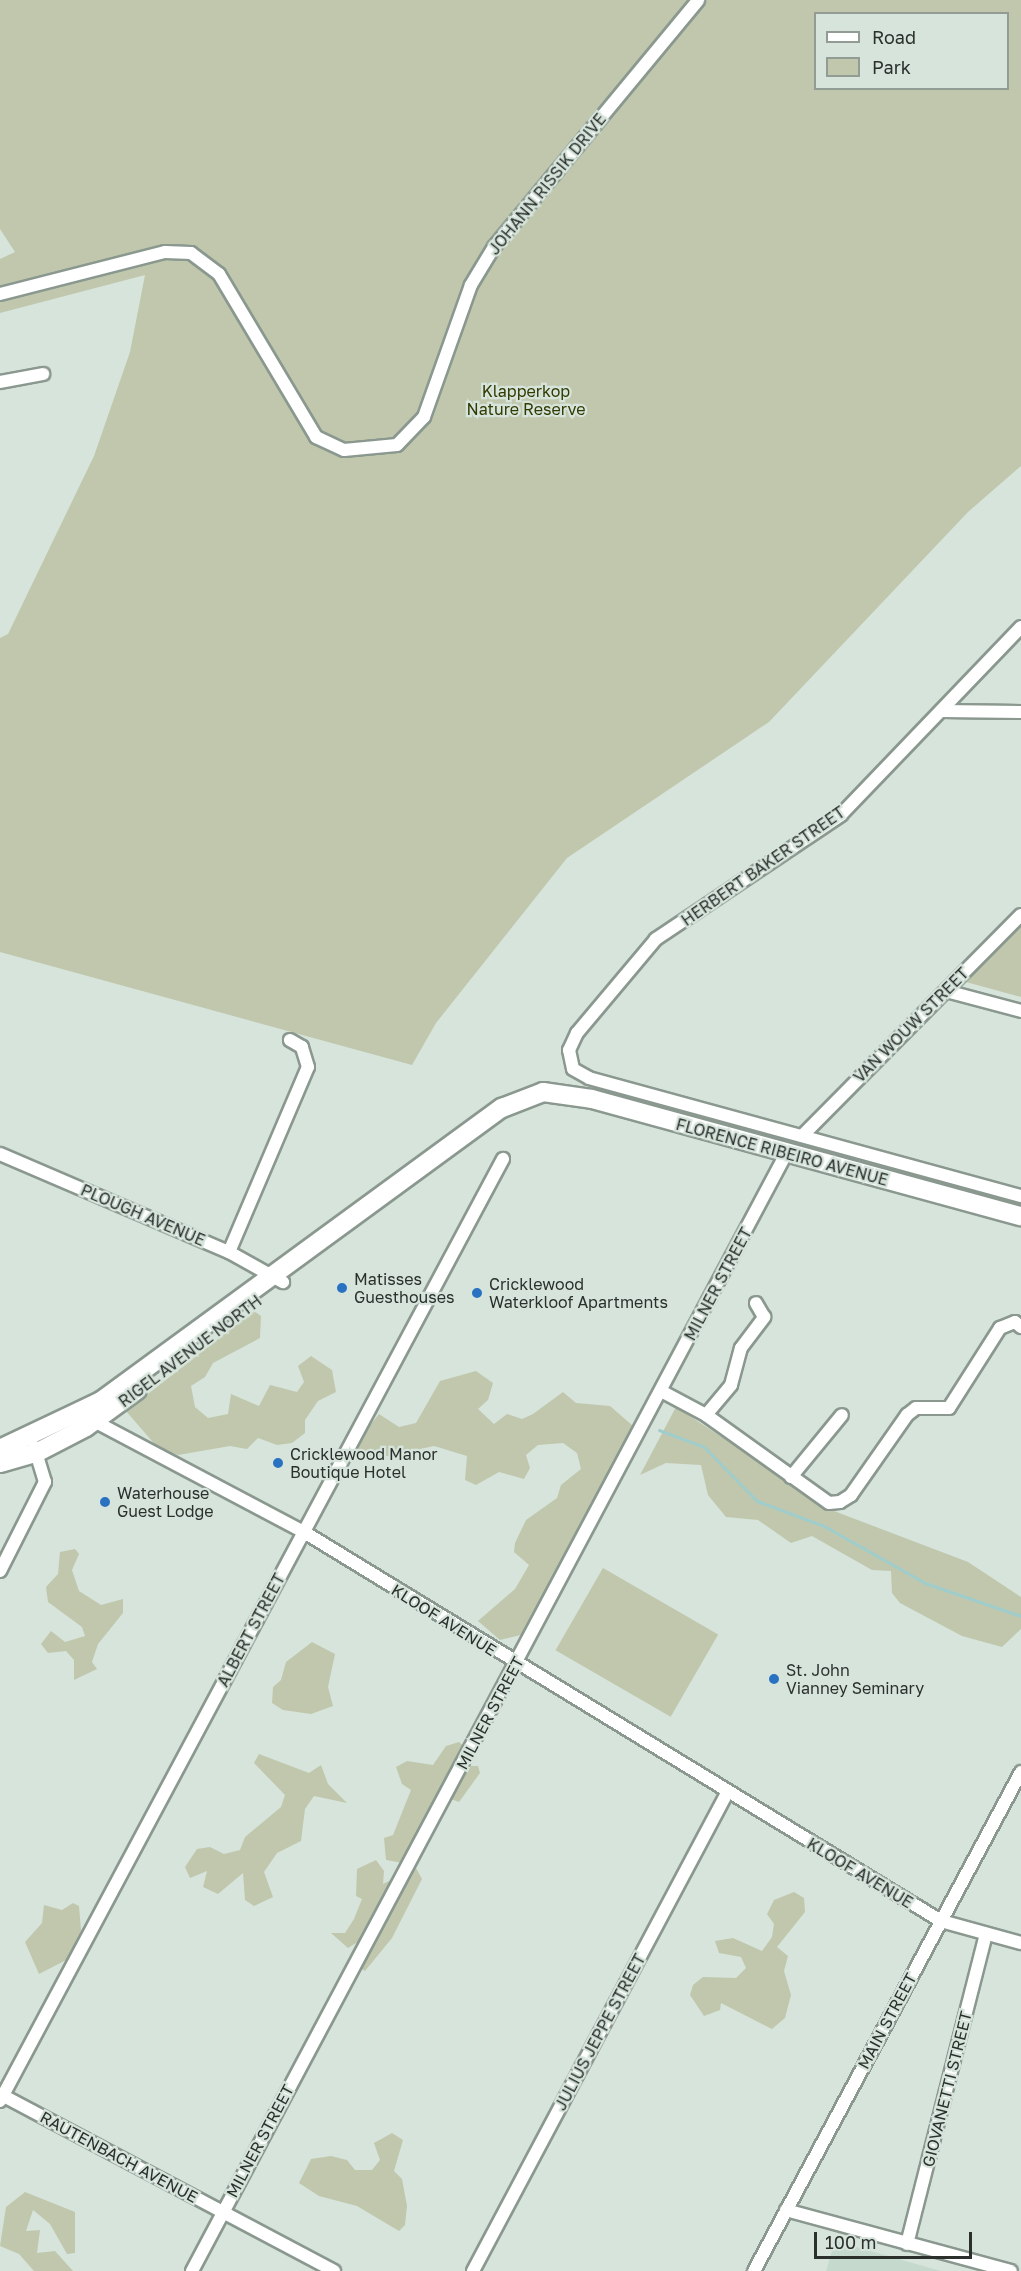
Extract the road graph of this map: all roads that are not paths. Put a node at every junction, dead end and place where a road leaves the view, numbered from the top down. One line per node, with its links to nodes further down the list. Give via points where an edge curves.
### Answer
1 (698, 0): 2 (street, JOHANN RISSIK DRIVE, via 494,247 471,285 424,417 398,445 344,450 315,437 219,274 191,253 165,252)
2 (0, 294)
3 (43, 374): 4 (street)
4 (0, 382)
5 (1021, 627): 6 (street, HERBERT BAKER STREET)
6 (942, 711): 7 (street); 13 (street, HERBERT BAKER STREET, via 836,819 656,939 577,1034 571,1061 576,1072 589,1078)
7 (1021, 712)
8 (1021, 915): 9 (street, VAN WOUW STREET)
9 (946, 991): 10 (street); 13 (street, VAN WOUW STREET)
10 (1021, 1011)
11 (290, 1040): 21 (street, via 302,1047 308,1067)
12 (543, 1092): 16 (main road, FLORENCE RIBEIRO AVENUE, via 592,1099); 22 (main road, RIGEL AVENUE NORTH, via 502,1108)
13 (802, 1136): 14 (street)
14 (854, 1150): 18 (street); 19 (street)
15 (0, 1154): 21 (street, PLOUGH AVENUE)
16 (786, 1154): 18 (main road, FLORENCE RIBEIRO AVENUE); 25 (street, MILNER STREET)
17 (503, 1159): 35 (street, ALBERT STREET)
18 (850, 1171): 20 (main road, FLORENCE RIBEIRO AVENUE)
19 (1021, 1196)
20 (1021, 1216)
21 (229, 1252): 22 (street, PLOUGH AVENUE)
22 (280, 1278): 26 (main road, RIGEL AVENUE NORTH); 30 (main road, RIGEL AVENUE NORTH)
23 (756, 1303): 27 (street, via 764,1317 741,1348 731,1385)
24 (1021, 1327): 34 (street, via 1014,1322 1000,1328 949,1407 916,1408 907,1415 850,1496 829,1503)
25 (661, 1391): 27 (street); 37 (street, MILNER STREET)
26 (101, 1401): 29 (main road, RIGEL AVENUE NORTH); 30 (main road)
27 (706, 1415): 34 (street)
28 (842, 1415): 34 (street)
29 (67, 1419): 30 (main road); 31 (main road, RIGEL AVENUE NORTH)
30 (96, 1422): 31 (main road, RIGEL AVENUE NORTH); 35 (street, KLOOF AVENUE)
31 (33, 1445): 32 (main road, RIGEL AVENUE NORTH); 33 (main road, RIGEL AVENUE NORTH); 36 (street, via 43,1468 43,1488)
32 (0, 1449)
33 (0, 1463)
34 (791, 1477)
35 (304, 1532): 37 (street, KLOOF AVENUE); 43 (street, ALBERT STREET)
36 (0, 1571)
37 (516, 1665): 39 (street, KLOOF AVENUE); 45 (street, MILNER STREET)
38 (1021, 1772): 40 (street, MAIN STREET)
39 (728, 1793): 40 (street, KLOOF AVENUE); 49 (street, JULIUS JEPPE STREET)
40 (941, 1922): 41 (street, KLOOF AVENUE); 44 (street, MAIN STREET)
41 (986, 1934): 42 (street, KLOOF AVENUE); 46 (street, GIOVANETTI STREET)
42 (1021, 1943)
43 (1, 2097): 45 (street, RAUTENBACH AVENUE)
44 (786, 2210): 46 (street); 50 (street, MAIN STREET)
45 (222, 2212): 47 (street, MILNER STREET); 48 (street, RAUTENBACH AVENUE)
46 (907, 2244): 51 (street)
47 (192, 2271)
48 (334, 2271)
49 (473, 2271)
50 (754, 2271)
51 (1011, 2271)

